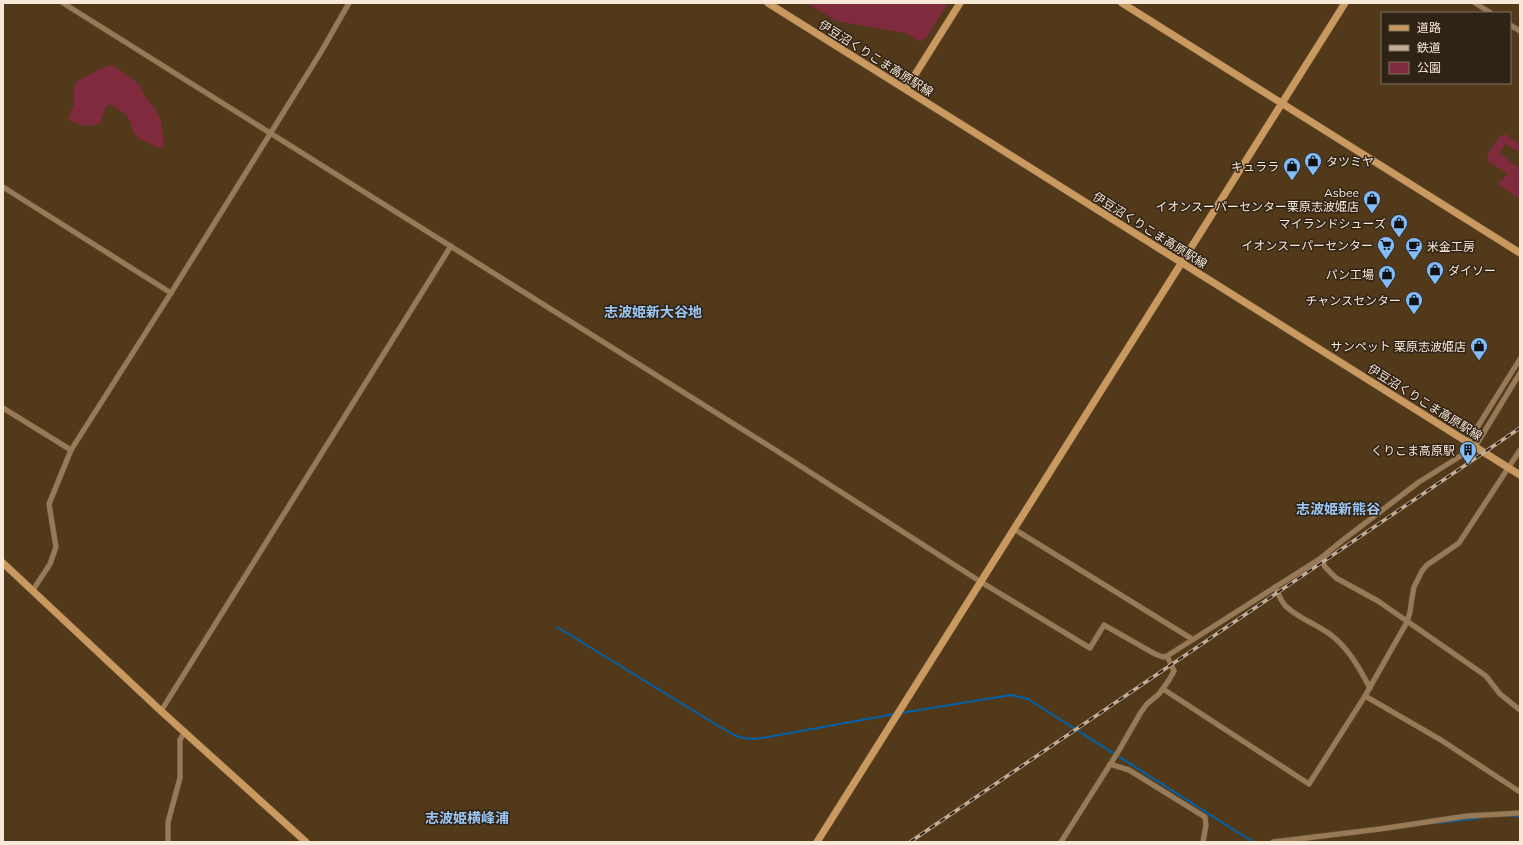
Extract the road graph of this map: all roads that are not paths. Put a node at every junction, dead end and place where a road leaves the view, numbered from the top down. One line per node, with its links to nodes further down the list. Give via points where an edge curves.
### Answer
1 (63, 3): 13 (street)
2 (350, 3): 13 (street)
3 (768, 3): 11 (street, 伊豆沼くりこま高原駅線)
4 (960, 3): 11 (street)
5 (1122, 3): 12 (street)
6 (1345, 3): 12 (street)
7 (1475, 3): 8 (street)
8 (1489, 12)
9 (1511, 26): 10 (street)
10 (1520, 31)
11 (906, 90): 17 (street, 伊豆沼くりこま高原駅線)
12 (1281, 103): 16 (street); 17 (street)
13 (269, 133): 15 (street); 18 (street)
14 (3, 188): 18 (street)
15 (451, 246): 33 (street); 43 (street)
16 (1520, 253)
17 (1181, 263): 24 (street, 伊豆沼くりこま高原駅線); 30 (street)
18 (171, 293): 26 (street)
19 (1519, 362): 22 (street)
20 (1520, 373): 21 (street)
21 (1505, 398): 22 (street); 25 (street)
22 (1494, 400): 24 (street)
23 (3, 408): 26 (street)
24 (1468, 442): 25 (street, 伊豆沼くりこま高原駅線)
25 (1475, 447): 28 (street, 伊豆沼くりこま高原駅線); 31 (street, via 1419,482)
26 (71, 450): 35 (street, via 48,504 56,548 50,564)
27 (1520, 450): 28 (street)
28 (1509, 468): 29 (street, 伊豆沼くりこま高原駅線); 36 (street, via 1459,543 1422,571 1414,587)
29 (1520, 475)
30 (1014, 529): 33 (street); 37 (street)
31 (1321, 558): 34 (street); 36 (street, via 1325,567 1336,578 1378,601)
32 (3, 563): 35 (street)
33 (981, 582): 38 (street, via 1090,648 1104,625 1155,654); 50 (street)
34 (1276, 587): 37 (street); 39 (street, via 1287,608 1338,640 1352,656)
35 (33, 590): 43 (street)
36 (1407, 622): 39 (street); 42 (street, via 1486,676 1500,694)
37 (1192, 639): 38 (street)
38 (1167, 656): 40 (street, via 1174,671)
39 (1370, 688): 41 (street)
40 (1163, 689): 41 (street, via 1309,784); 45 (street, via 1141,712)
41 (1365, 696): 46 (street, via 1441,740)
42 (1520, 710)
43 (161, 711): 44 (street)
44 (185, 731): 48 (street, via 180,740 180,778 170,815); 49 (street)
45 (1112, 762): 51 (street); 52 (street, via 1205,818)
46 (1520, 792)
47 (1520, 813): 53 (street, via 1467,816)
48 (168, 842)
49 (306, 842)
50 (817, 842)
51 (1061, 842)
52 (1203, 842)
53 (1273, 842)

